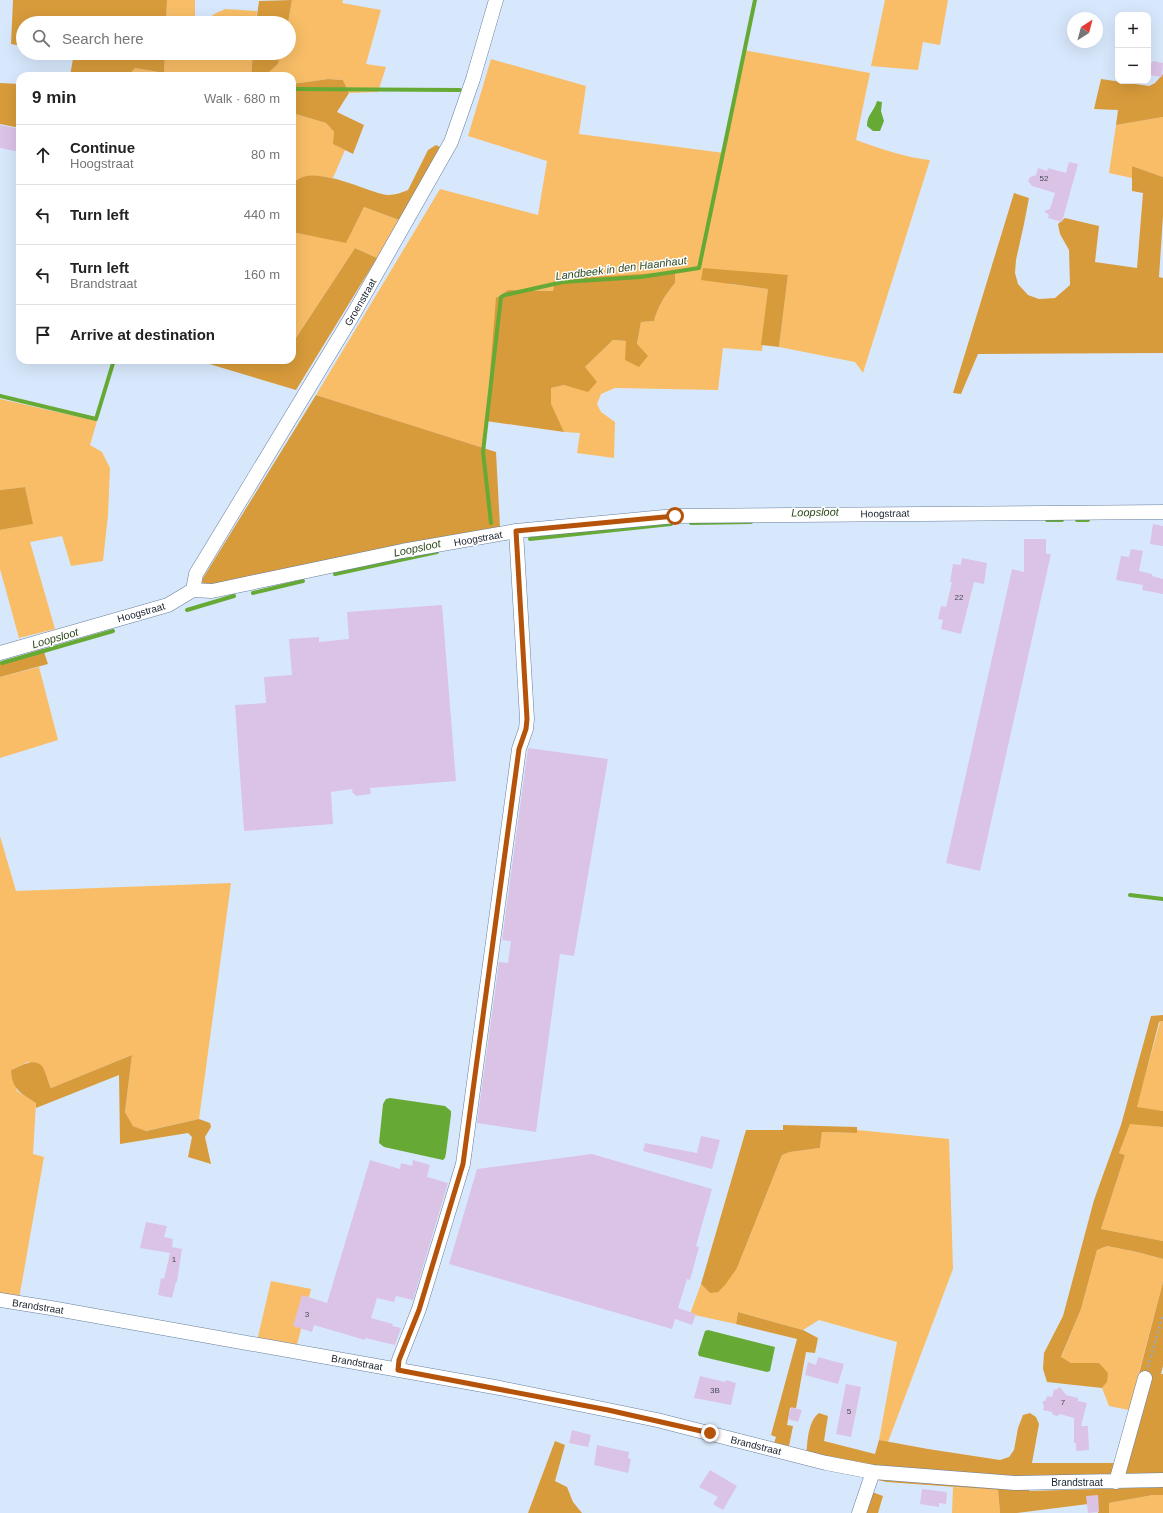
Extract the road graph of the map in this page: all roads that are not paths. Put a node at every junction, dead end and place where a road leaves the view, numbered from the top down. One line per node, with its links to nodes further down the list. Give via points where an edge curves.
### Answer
1 (496, 0): 4 (street, Groenstraat, via 451,142 354,314 196,574)
2 (1163, 512): 3 (street, Hoogstraat, via 675,516)
3 (516, 531): 4 (street, Hoogstraat, via 212,591); 7 (street, via 526,729 519,749 463,1164 419,1310 399,1360)
4 (193, 590): 5 (street, Hoogstraat, via 168,605)
5 (0, 653)
6 (0, 1300): 7 (street, Brandstraat)
7 (398, 1370): 9 (street, Brandstraat, via 657,1420 826,1463)
8 (1145, 1378): 11 (street)
9 (873, 1472): 11 (street, Brandstraat, via 1016,1483); 12 (street)
10 (1163, 1480): 11 (street, Brandstraat)
11 (1116, 1482)
12 (860, 1513)

